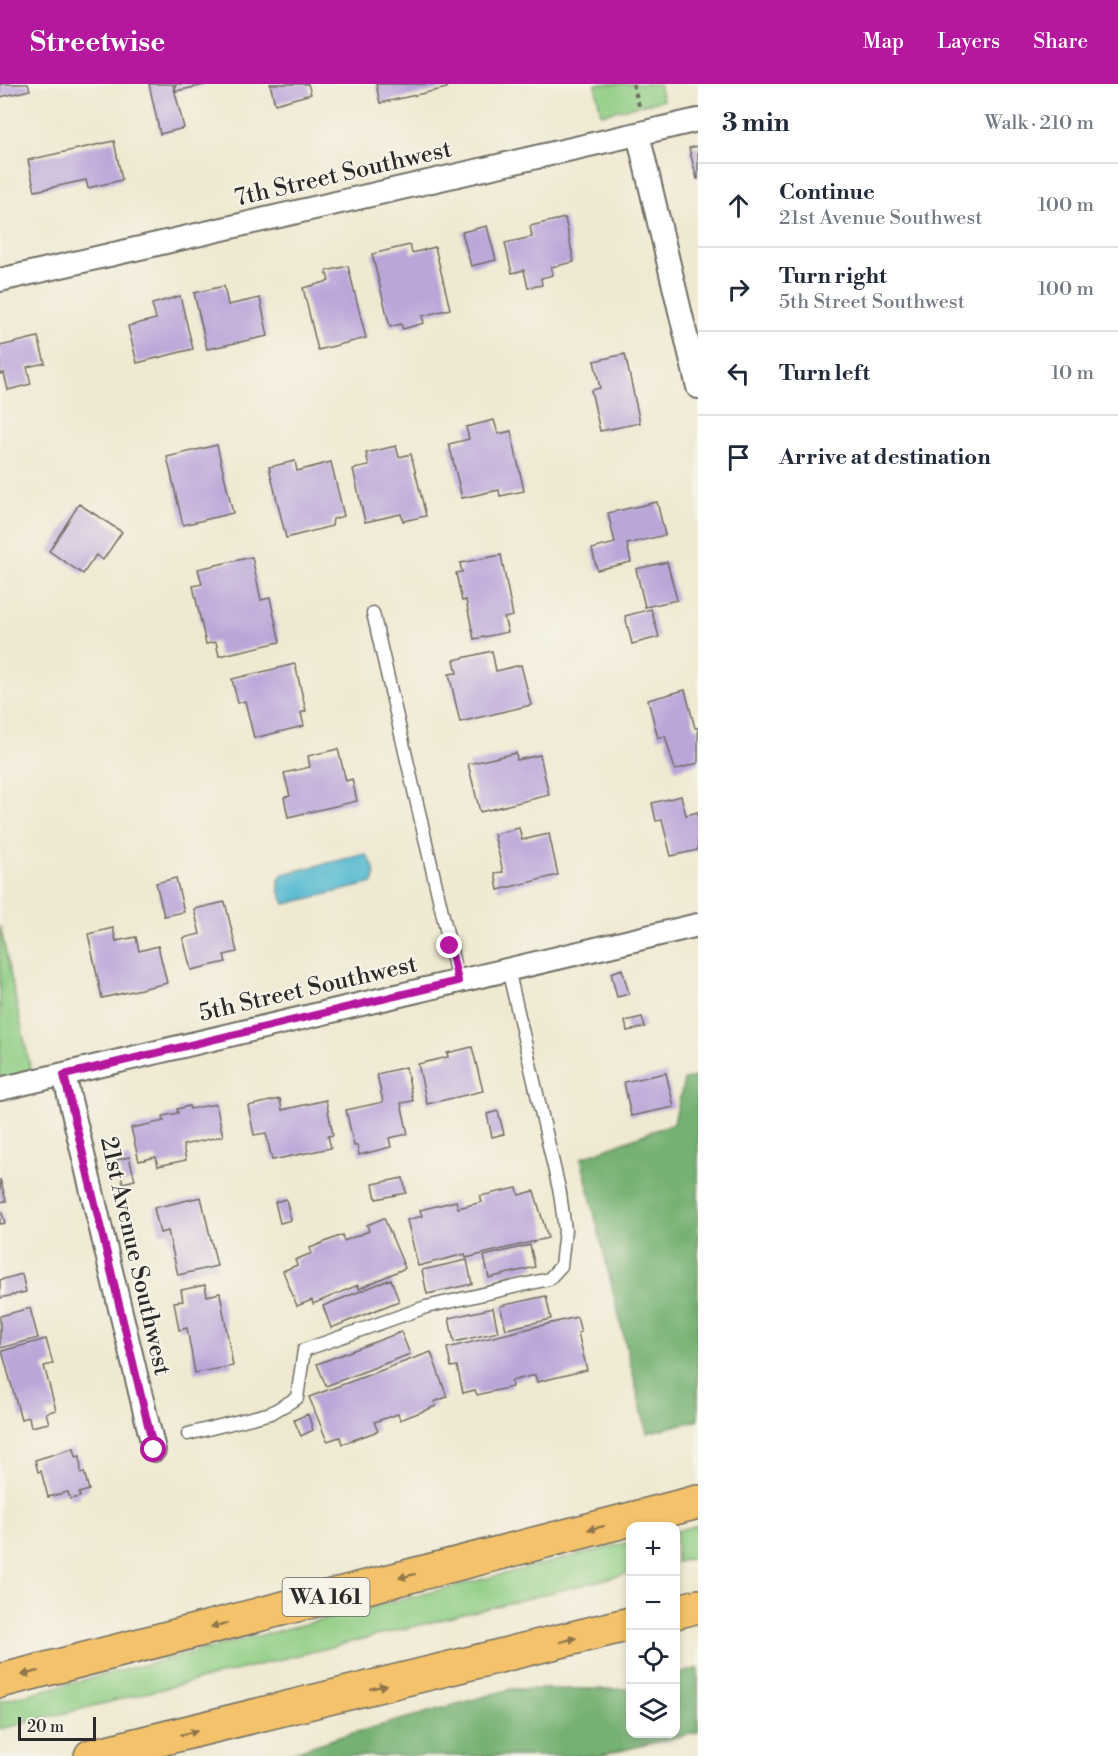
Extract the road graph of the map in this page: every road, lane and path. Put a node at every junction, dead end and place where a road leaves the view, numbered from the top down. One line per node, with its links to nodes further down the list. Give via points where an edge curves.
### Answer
1 (698, 120): 2 (street, 7th Street Southwest)
2 (638, 134): 3 (street, 7th Street Southwest); 4 (street)
3 (0, 280)
4 (698, 387)
5 (373, 613): 8 (lane)
6 (698, 925): 7 (street, 5th Street Southwest)
7 (508, 969): 8 (street, 5th Street Southwest); 11 (lane, via 560,1193 565,1230 561,1266 549,1280 426,1307 304,1350 297,1398 271,1413)
8 (458, 981): 9 (street, 5th Street Southwest)
9 (64, 1075): 10 (street, 5th Street Southwest); 12 (street, 21st Avenue Southwest)
10 (0, 1089)
11 (188, 1434)
12 (154, 1450)
13 (698, 1502): 17 (highway, WA 161, one-way to 17)
14 (698, 1606): 15 (highway)
15 (680, 1611)
16 (626, 1625): 18 (highway, one-way to 16)
17 (0, 1681)
18 (91, 1756)

